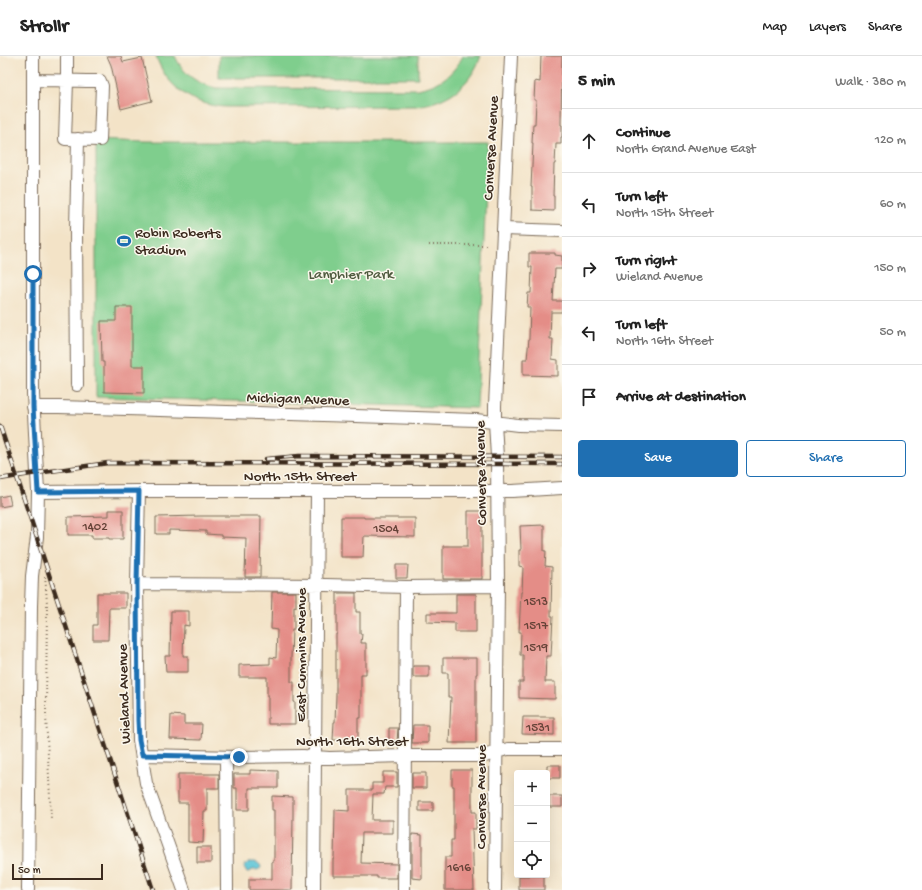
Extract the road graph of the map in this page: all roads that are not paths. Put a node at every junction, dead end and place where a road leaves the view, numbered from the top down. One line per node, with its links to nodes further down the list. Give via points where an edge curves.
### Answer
1 (33, 56): 4 (street)
2 (67, 56): 5 (street)
3 (511, 56): 7 (street, Converse Avenue)
4 (33, 80): 5 (street); 10 (street)
5 (67, 81): 6 (street, via 65,139); 6 (street, via 100,82 102,86 100,140)
6 (78, 139): 9 (street)
7 (503, 229): 8 (street); 11 (street, Converse Avenue)
8 (562, 231)
9 (77, 385)
10 (33, 407): 11 (street, Michigan Avenue); 16 (street)
11 (495, 422): 12 (street, Michigan Avenue); 15 (street, Converse Avenue)
12 (562, 426)
13 (562, 488): 15 (street, North 15th Street)
14 (139, 491): 16 (street, North 15th Street); 17 (street, North 15th Street); 18 (street, Wieland Avenue)
15 (497, 491): 17 (street, North 15th Street); 20 (street, Converse Avenue)
16 (38, 492): 28 (street, via 31,606)
17 (317, 492): 19 (street, East Cummins Avenue)
18 (137, 584): 19 (street); 24 (street, Wieland Avenue, via 138,720)
19 (317, 585): 21 (street); 27 (street, East Cummins Avenue)
20 (498, 586): 21 (street); 23 (street, Converse Avenue)
21 (406, 587): 25 (street)
22 (562, 749): 23 (street, North 16th Street, via 508,749)
23 (496, 752): 25 (street, North 16th Street, via 485,756); 33 (street, Converse Avenue)
24 (142, 755): 26 (street, North 16th Street); 29 (street, Wieland Avenue, via 146,783)
25 (405, 756): 27 (street, North 16th Street); 32 (street)
26 (226, 757): 27 (street, North 16th Street); 30 (street)
27 (316, 757): 31 (street, East Cummins Avenue)
28 (28, 890)
29 (184, 890)
30 (227, 890)
31 (314, 890)
32 (404, 890)
33 (495, 890)

